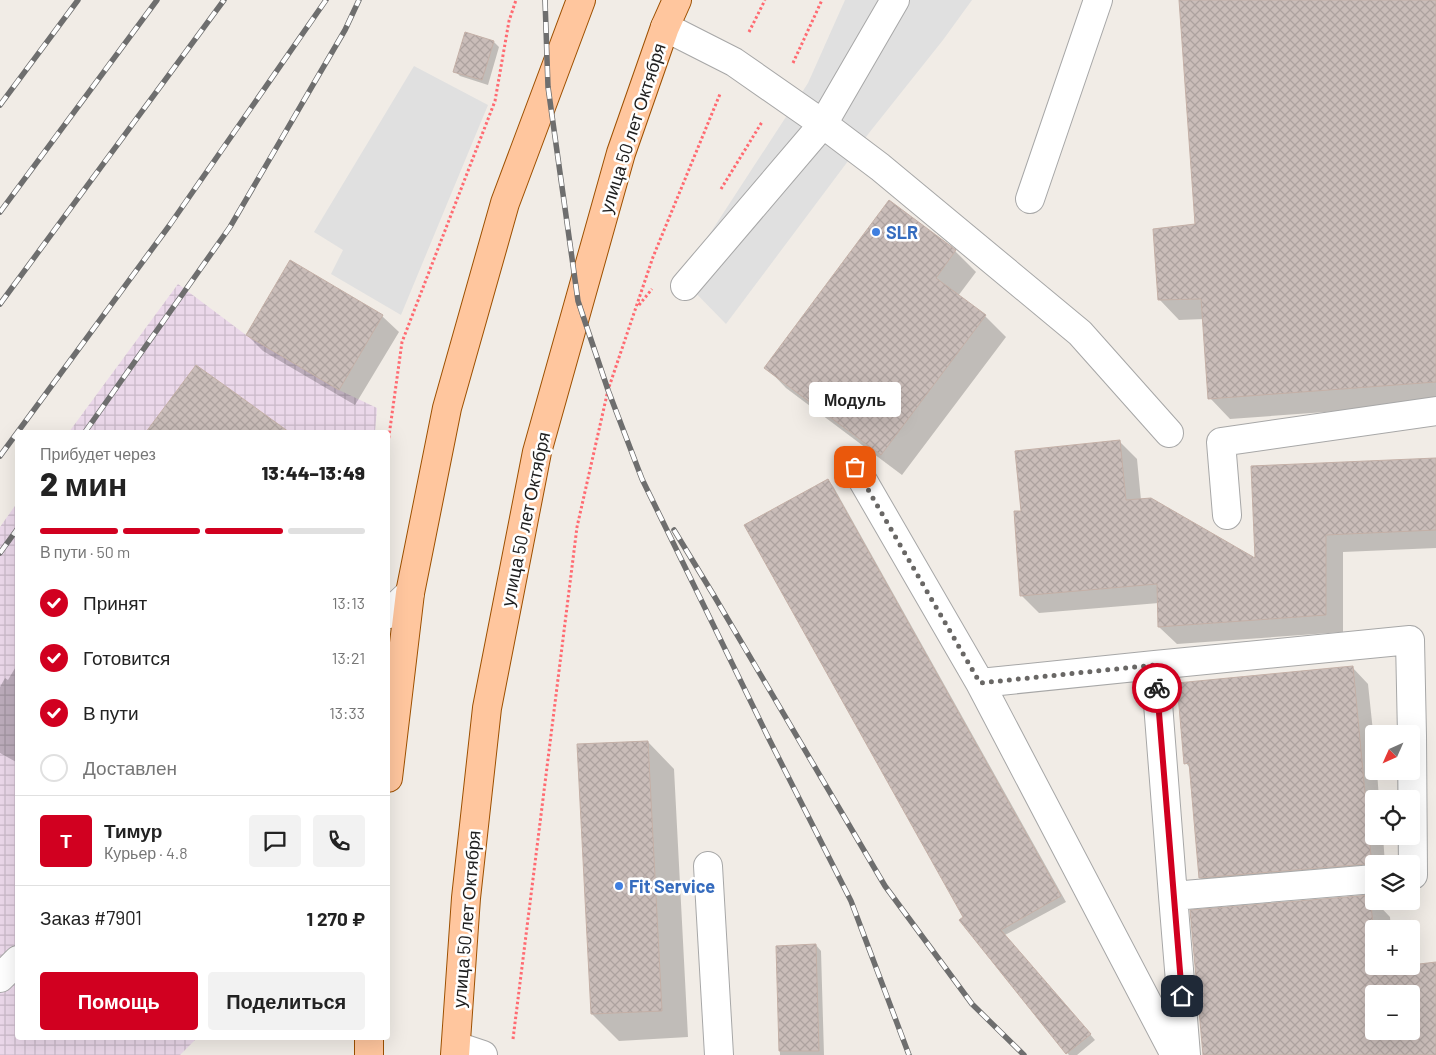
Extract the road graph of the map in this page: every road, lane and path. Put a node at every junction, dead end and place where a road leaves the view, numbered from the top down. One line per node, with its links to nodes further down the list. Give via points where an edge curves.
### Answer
1 (516, 0): 18 (path, via 509,21 495,101 402,342)
2 (581, 0): 22 (main road, via 505,203 447,408)
3 (677, 0): 8 (main road, улица 50 лет Октября)
4 (765, 0): 9 (path)
5 (822, 0): 10 (path)
6 (895, 0): 11 (lane)
7 (1098, 0): 13 (lane)
8 (665, 27): 9 (lane); 36 (main road, улица 50 лет Октября, via 621,153 537,452 487,708 466,898)
9 (734, 62): 10 (lane); 16 (path, via 653,257)
10 (779, 93): 11 (lane); 12 (path)
11 (822, 124): 15 (lane); 19 (lane, via 880,167 1080,333)
12 (719, 192)
13 (1030, 199)
14 (654, 286): 16 (path)
15 (685, 286)
16 (636, 307): 35 (path, via 608,390 577,527)
17 (1436, 411): 21 (lane, via 1221,442)
18 (390, 430)
19 (1168, 433)
20 (855, 467): 25 (lane)
21 (1227, 515)
22 (410, 593): 23 (lane); 27 (main road)
23 (390, 612)
24 (1155, 665): 25 (lane); 26 (lane, via 1410,640); 31 (lane)
25 (980, 683): 40 (lane)
26 (1424, 735): 28 (lane)
27 (390, 761)
28 (1415, 855)
29 (708, 866): 39 (lane)
30 (1365, 880): 31 (lane)
31 (1174, 896): 41 (lane)
32 (15, 963): 33 (lane)
33 (0, 978)
34 (369, 1040): 37 (main road)
35 (512, 1045)
36 (456, 1050): 38 (lane)
37 (369, 1055)
38 (483, 1055)
39 (719, 1055)
40 (1175, 1055)
41 (1186, 1055)

